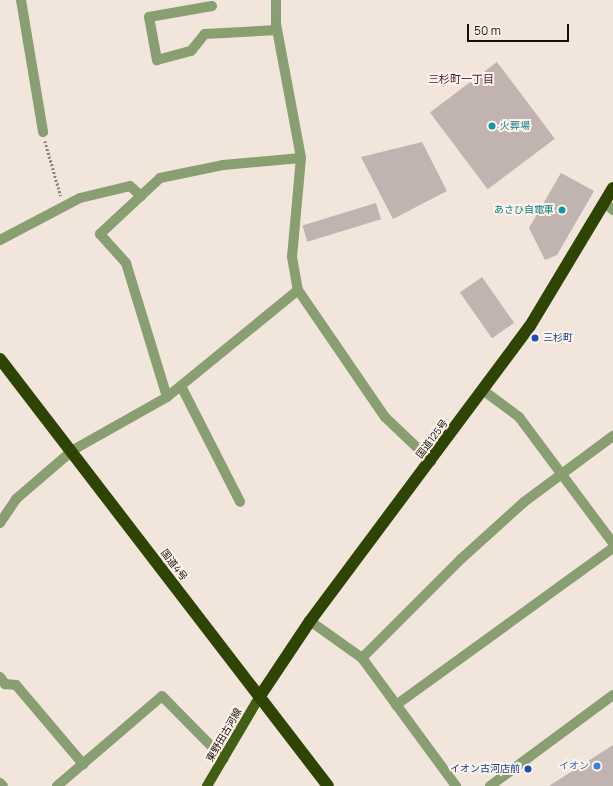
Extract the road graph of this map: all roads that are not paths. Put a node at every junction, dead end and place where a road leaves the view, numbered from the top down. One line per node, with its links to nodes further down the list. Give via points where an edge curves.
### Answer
1 (21, 0): 5 (street)
2 (276, 0): 4 (street)
3 (212, 6): 4 (street, via 149,17 157,60 191,51 205,34)
4 (277, 30): 6 (street)
5 (43, 132)
6 (301, 158): 8 (street, via 223,165 160,178); 11 (street, via 292,257)
7 (613, 188): 9 (highway, 国道125号)
8 (141, 196): 10 (street, via 130,186 105,190 64,206); 15 (street, via 100,234 126,263)
9 (609, 206): 14 (highway, 国道125号)
10 (0, 240)
11 (298, 290): 13 (street); 18 (street, via 385,417)
12 (0, 359): 17 (highway, 国道4号)
13 (181, 386): 15 (street); 20 (street)
14 (484, 391): 18 (highway, 国道125号); 19 (street, via 519,417)
15 (167, 397): 17 (street)
16 (613, 436): 19 (street)
17 (73, 450): 21 (street, via 16,499); 28 (highway, 国道4号)
18 (431, 461): 24 (highway, 国道125号)
19 (562, 472): 22 (street); 25 (street, via 461,559)
20 (240, 502)
21 (0, 523)
22 (613, 543)
23 (613, 548): 29 (street)
24 (310, 621): 25 (street); 28 (highway, 国道125号)
25 (362, 658): 29 (street)
26 (0, 677): 31 (street, via 5,684 16,685)
27 (613, 695): 38 (street)
28 (260, 696): 30 (main road, 東野田古河線); 36 (highway, 国道4号)
29 (396, 705): 37 (street)
30 (224, 759): 31 (street, via 162,696); 35 (main road, 東野田古河線)
31 (83, 764): 34 (street)
32 (0, 783): 33 (street)
33 (3, 786)
34 (57, 786)
35 (208, 786)
36 (328, 786)
37 (456, 786)
38 (490, 786)

